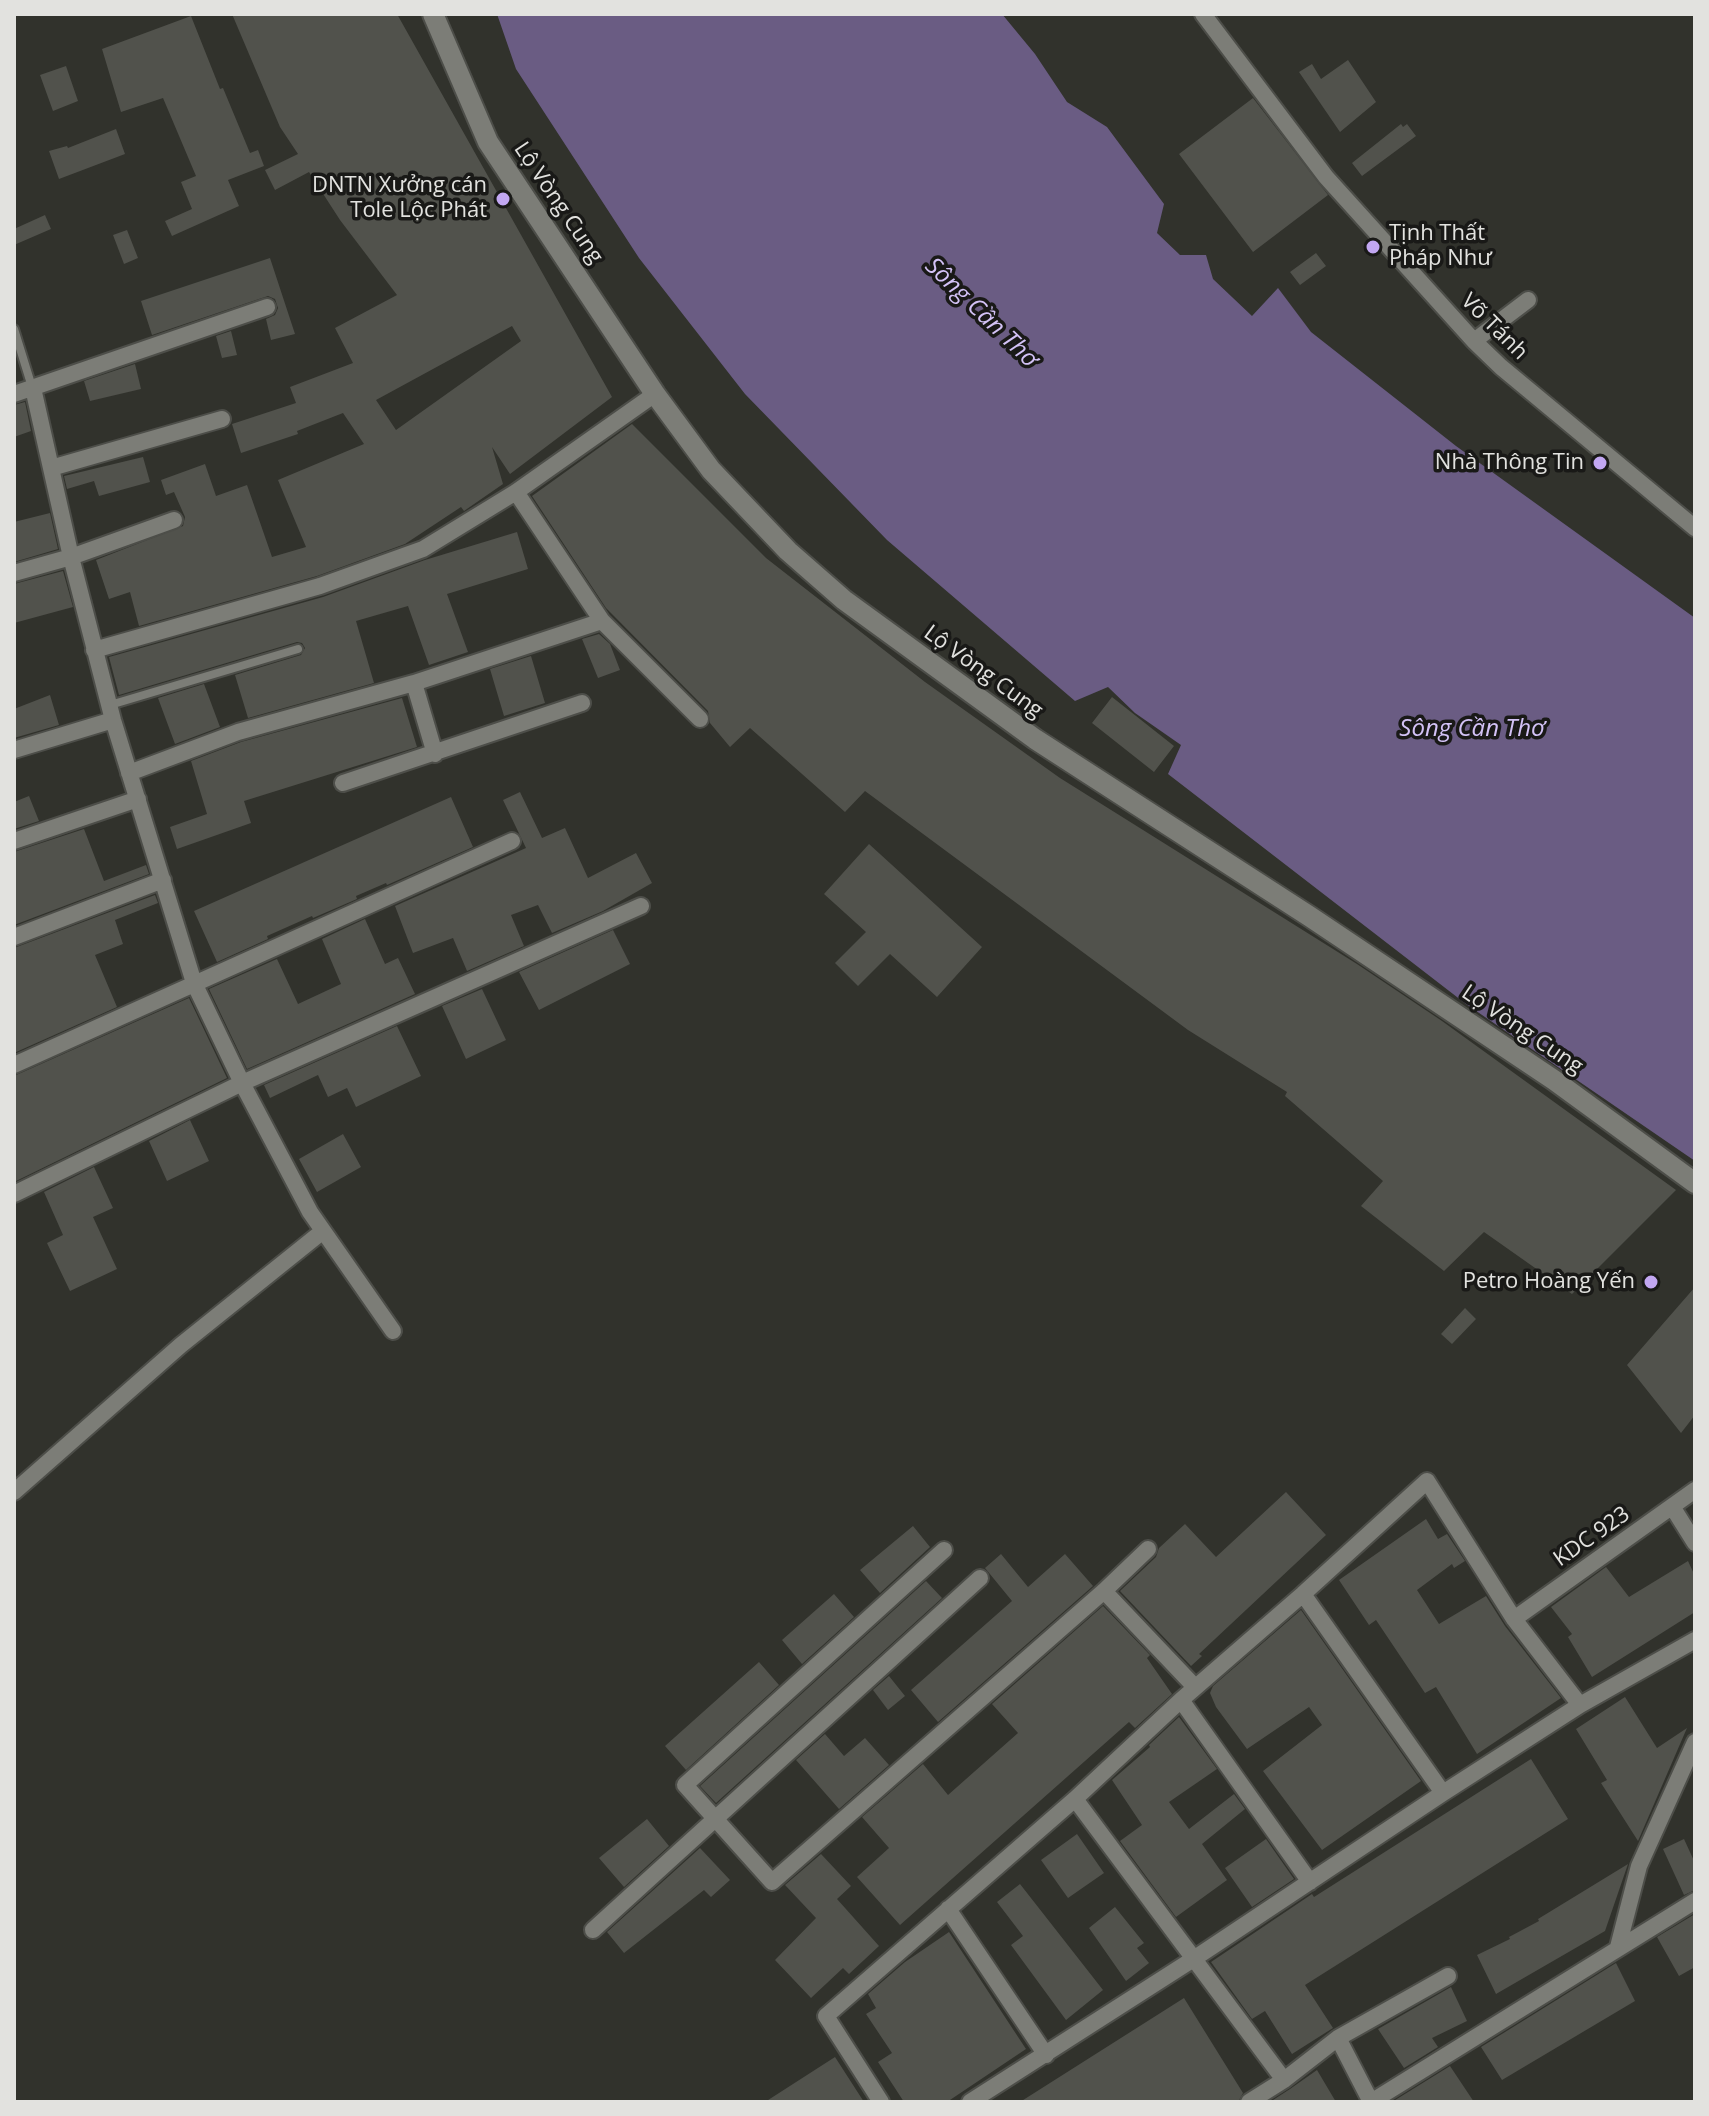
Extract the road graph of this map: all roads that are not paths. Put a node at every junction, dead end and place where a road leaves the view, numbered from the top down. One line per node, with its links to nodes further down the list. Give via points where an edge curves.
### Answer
1 (433, 14): 9 (main road, Lộ Vòng Cung, via 488,142)
2 (1203, 14): 6 (street, Võ Tánh, via 1326,177)
3 (1528, 300): 6 (street)
4 (267, 307): 7 (street)
5 (14, 329): 7 (lane)
6 (1474, 341): 14 (street, Võ Tánh)
7 (33, 388): 8 (street); 11 (street)
8 (14, 394)
9 (655, 394): 12 (street); 37 (main road, Lộ Vòng Cung, via 711,470 788,551 844,600 1035,739 1554,1080)
10 (222, 419): 11 (street)
11 (51, 468): 15 (street)
12 (516, 492): 17 (street); 19 (street, via 423,549 320,586)
13 (174, 520): 15 (street)
14 (1695, 528)
15 (71, 557): 16 (street); 19 (street)
16 (14, 573)
17 (602, 621): 20 (street); 23 (street)
18 (298, 649): 22 (lane)
19 (94, 650): 22 (street)
20 (414, 683): 25 (street); 26 (street, via 238,732)
21 (582, 703): 25 (street)
22 (111, 713): 24 (street); 26 (street)
23 (700, 719)
24 (14, 750)
25 (435, 754): 27 (street)
26 (129, 773): 28 (street)
27 (343, 783)
28 (138, 799): 29 (street); 31 (street)
29 (14, 841)
30 (512, 841): 34 (street)
31 (163, 880): 33 (street); 34 (street)
32 (641, 906): 36 (street)
33 (14, 937)
34 (194, 983): 35 (street); 36 (street)
35 (14, 1065)
36 (242, 1083): 38 (street); 39 (street)
37 (1695, 1183)
38 (14, 1194)
39 (323, 1231): 40 (street); 42 (street, via 181,1345)
40 (393, 1331)
41 (1695, 1490): 43 (street, KDC 923)
42 (14, 1492)
43 (1673, 1508): 44 (street); 50 (street, KDC 923)
44 (1695, 1543)
45 (1148, 1549): 48 (street)
46 (944, 1550): 58 (street, via 685,1785)
47 (980, 1578): 58 (street)
48 (1104, 1591): 52 (street); 58 (street, via 772,1882)
49 (1303, 1594): 50 (street, via 1427,1481); 52 (street); 56 (street)
50 (1514, 1619): 54 (street)
51 (1695, 1640): 54 (street)
52 (1195, 1687): 53 (street)
53 (1181, 1700): 57 (street); 59 (street)
54 (1580, 1705): 56 (street)
55 (1695, 1742): 63 (street, via 1639,1866)
56 (1443, 1793): 59 (street)
57 (1075, 1799): 61 (street); 64 (street)
58 (716, 1819): 62 (street)
59 (1310, 1882): 64 (street)
60 (1695, 1901): 63 (street)
61 (948, 1909): 67 (street); 69 (street, via 826,2016)
62 (593, 1930)
63 (1618, 1947): 72 (street)
64 (1195, 1958): 67 (street); 68 (street)
65 (1448, 1976): 66 (street)
66 (1338, 2038): 68 (street); 72 (street)
67 (1046, 2055): 70 (street)
68 (1284, 2080): 71 (street)
69 (881, 2102)
70 (970, 2102)
71 (1249, 2102)
72 (1371, 2102)

